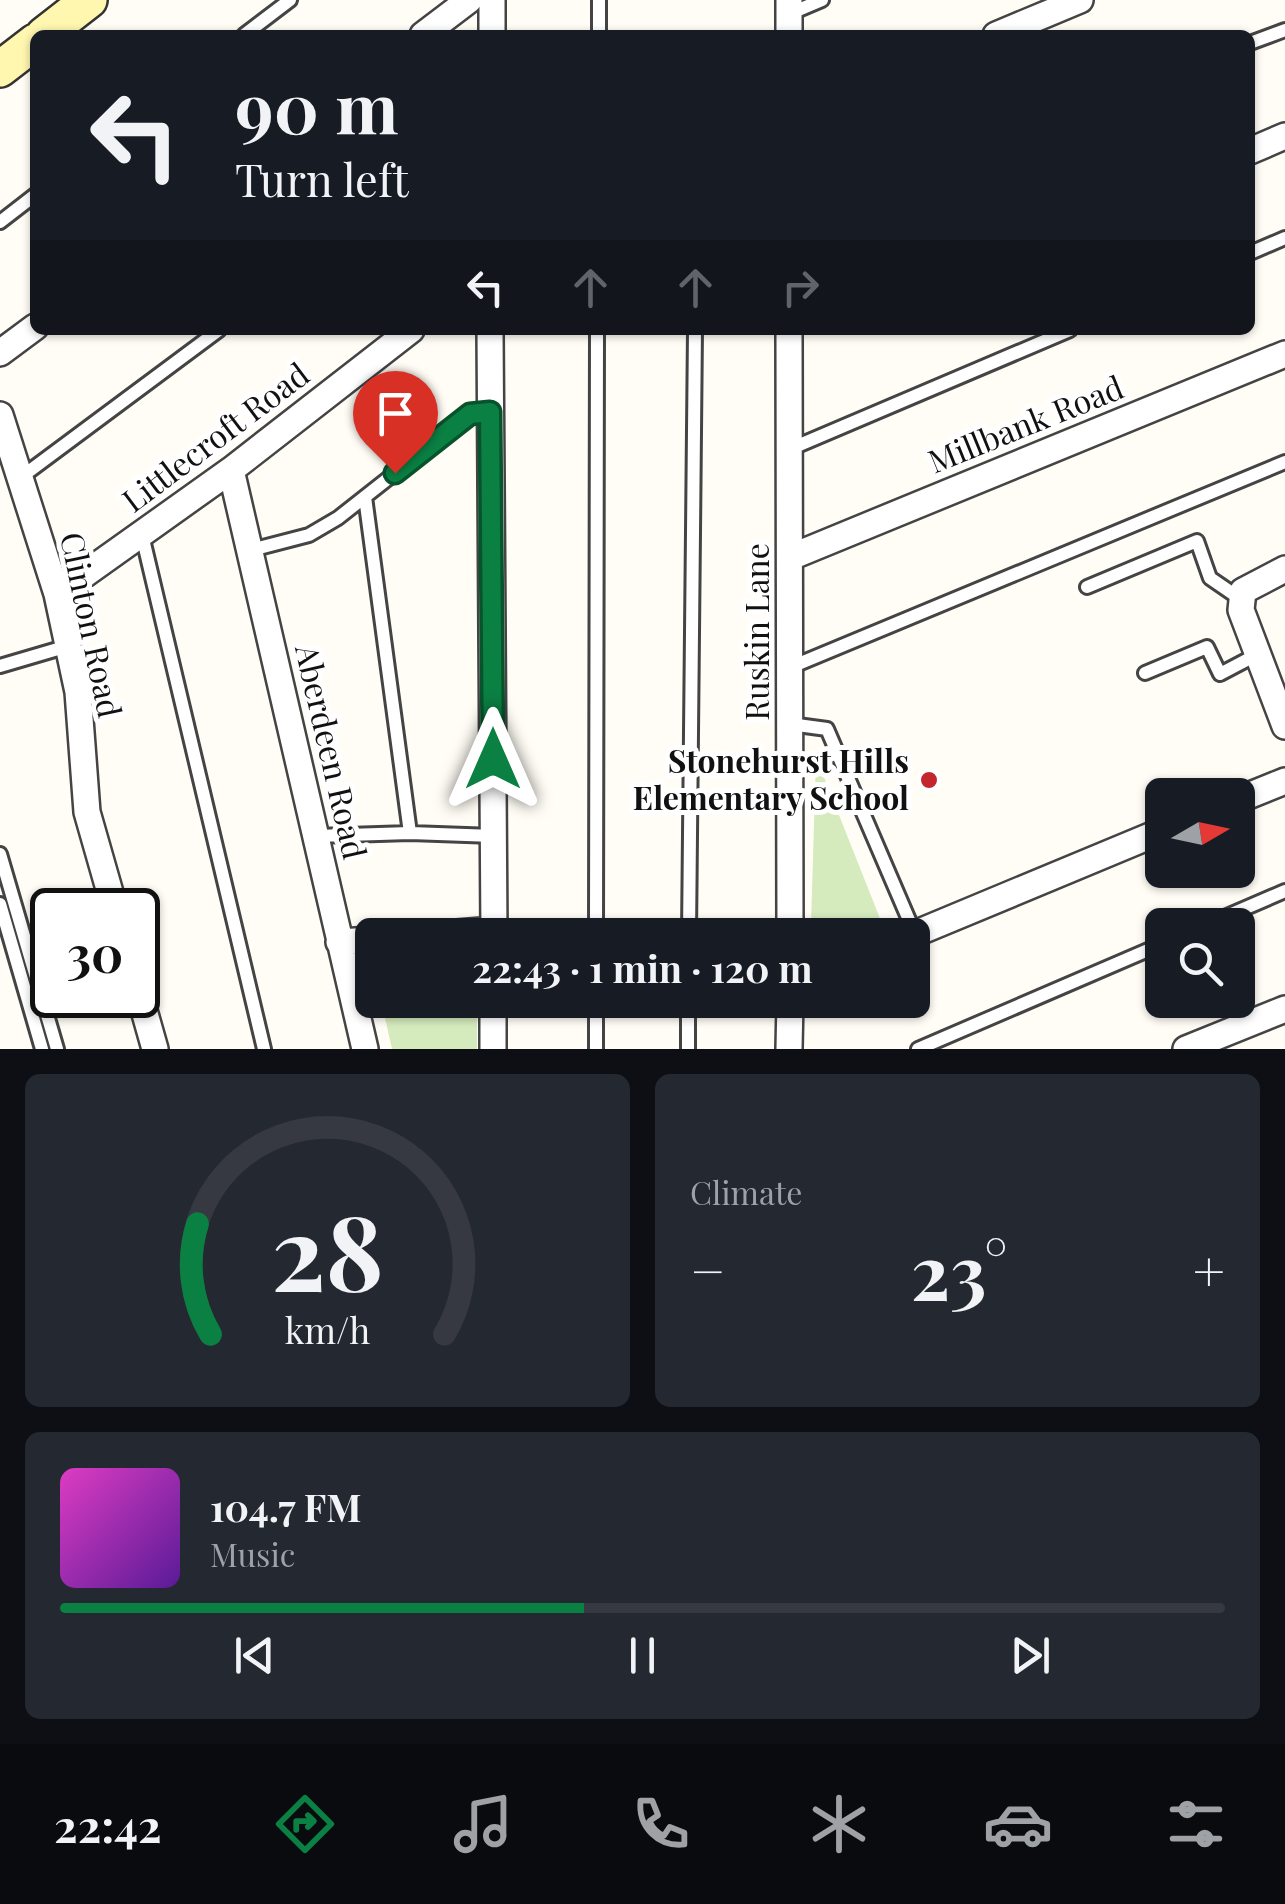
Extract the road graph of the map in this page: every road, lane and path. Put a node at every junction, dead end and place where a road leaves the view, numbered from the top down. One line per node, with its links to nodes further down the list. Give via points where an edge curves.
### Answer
1 (89, 0): 9 (street)
2 (290, 0): 10 (lane)
3 (470, 0): 11 (street)
4 (492, 0): 12 (street)
5 (599, 0): 13 (lane)
6 (822, 0): 8 (lane)
7 (1080, 0): 14 (street)
8 (789, 16)
9 (50, 30)
10 (251, 30)
11 (430, 30)
12 (492, 30)
13 (599, 30)
14 (1008, 30)
15 (1285, 30): 16 (lane)
16 (1255, 41)
17 (1285, 136): 18 (street)
18 (1255, 148)
19 (30, 199): 20 (lane)
20 (0, 222)
21 (1285, 238): 22 (lane)
22 (1255, 251)
23 (30, 331): 31 (street)
24 (212, 335): 38 (lane)
25 (406, 335): 37 (street, Littlecroft Road)
26 (490, 335): 33 (street)
27 (597, 335): 67 (lane)
28 (695, 335): 68 (lane)
29 (789, 335): 35 (street, Ruskin Lane)
30 (1058, 335): 35 (lane)
31 (0, 354)
32 (1285, 354): 42 (street, Millbank Road)
33 (490, 412): 39 (lane, via 470,414); 59 (street)
34 (0, 415): 38 (street, Clinton Road)
35 (790, 449): 42 (street, Ruskin Lane)
36 (1285, 462): 50 (lane)
37 (232, 470): 40 (street, Littlecroft Road); 41 (street, Aberdeen Road)
38 (20, 478): 45 (street, Clinton Road)
39 (365, 497): 41 (lane, via 310,535); 57 (lane)
40 (142, 535): 45 (street, Littlecroft Road); 84 (lane)
41 (251, 550): 58 (street, Aberdeen Road)
42 (791, 557): 50 (street, Ruskin Lane)
43 (1285, 569): 46 (street)
44 (1088, 587): 46 (lane, via 1197,542 1210,578)
45 (57, 594): 47 (street, Clinton Road)
46 (1243, 596): 48 (street, via 1241,610)
47 (68, 646): 49 (lane); 62 (street, Clinton Road, via 87,812)
48 (1258, 654): 51 (lane, via 1220,674 1207,647); 52 (street)
49 (0, 666)
50 (791, 667): 53 (street, Ruskin Lane)
51 (1145, 673)
52 (1278, 686): 54 (street)
53 (790, 724): 69 (street, Ruskin Lane); 70 (lane, via 827,729)
54 (1285, 726)
55 (1285, 780): 56 (street)
56 (1255, 793)
57 (410, 833): 58 (lane); 59 (lane)
58 (316, 836): 73 (street, Aberdeen Road)
59 (494, 836): 66 (street)
60 (1145, 838): 71 (street)
61 (0, 854): 82 (lane)
62 (109, 888)
63 (1285, 891): 65 (lane)
64 (0, 904): 81 (lane)
65 (1246, 908)
66 (499, 918)
67 (596, 918)
68 (689, 918)
69 (790, 918)
70 (907, 918)
71 (930, 927)
72 (355, 941): 73 (street)
73 (339, 942): 85 (street, Aberdeen Road)
74 (1145, 951): 90 (lane)
75 (1285, 1008): 91 (street)
76 (146, 1018): 83 (street)
77 (494, 1018): 86 (street)
78 (596, 1018): 87 (lane)
79 (688, 1018): 88 (lane)
80 (790, 1018): 89 (street)
81 (42, 1049)
82 (57, 1049)
83 (155, 1049)
84 (264, 1049)
85 (365, 1049)
86 (493, 1049)
87 (596, 1049)
88 (688, 1049)
89 (789, 1049)
90 (918, 1049)
91 (1186, 1049)

